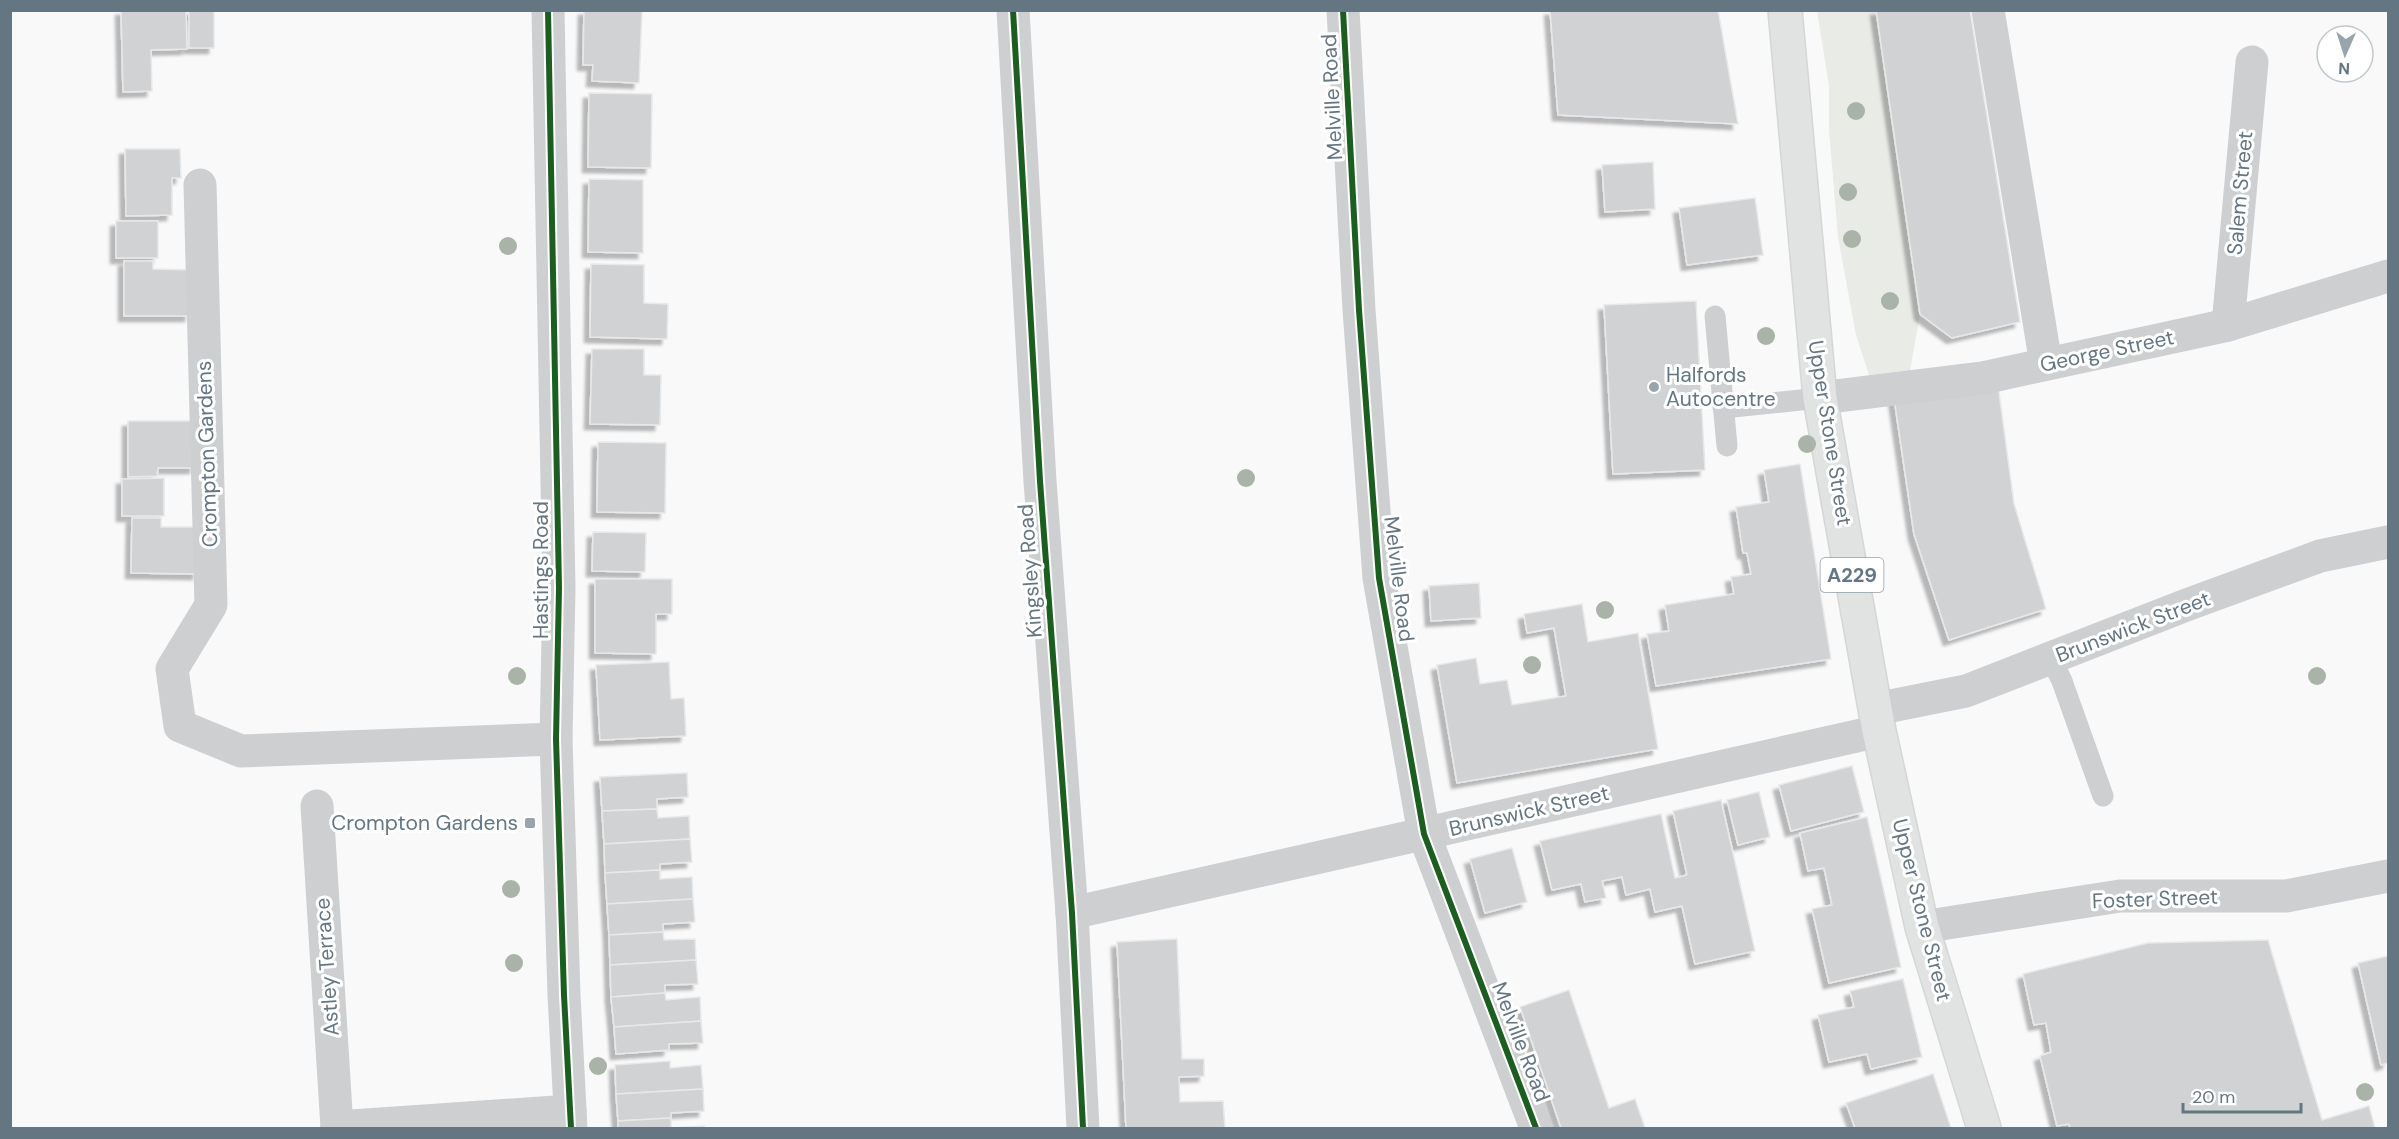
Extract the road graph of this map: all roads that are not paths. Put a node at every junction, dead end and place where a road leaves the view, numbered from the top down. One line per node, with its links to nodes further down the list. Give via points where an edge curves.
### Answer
1 (548, 10): 18 (street, Hastings Road, via 559,588)
2 (1013, 10): 23 (street, Kingsley Road, via 1040,481)
3 (1343, 10): 21 (street, Melville Road, via 1359,310 1379,578)
4 (1785, 10): 12 (highway, Upper Stone Street / A229)
5 (1988, 10): 11 (street)
6 (2252, 62): 10 (street, Salem Street)
7 (200, 185): 18 (street, Crompton Gardens, via 211,605 172,669 180,726 242,751)
8 (2388, 276): 10 (street, George Street)
9 (1716, 316): 13 (lane)
10 (2228, 325): 11 (street, George Street)
11 (2046, 364): 12 (street, George Street, via 1983,378)
12 (1820, 398): 13 (lane); 17 (highway, Upper Stone Street / A229)
13 (1723, 408): 14 (lane)
14 (1726, 446)
15 (2388, 542): 16 (street, Brunswick Street, via 2320,556)
16 (2051, 659): 17 (street, Brunswick Street); 19 (lane)
17 (1878, 720): 21 (street, Brunswick Street); 24 (highway, Upper Stone Street / A229)
18 (556, 739): 25 (street, Hastings Road)
19 (2103, 796)
20 (317, 806): 26 (street, Astley Terrace)
21 (1424, 834): 23 (street, Brunswick Street); 28 (street, Melville Road)
22 (2388, 876): 24 (street, Foster Street, via 2286,896 2120,896)
23 (1072, 913): 27 (street, Kingsley Road)
24 (1922, 927): 29 (highway, Upper Stone Street / A229)
25 (571, 1120): 26 (street, Astley Terrace)
26 (337, 1128)
27 (1083, 1128)
28 (1536, 1128)
29 (1984, 1128)

